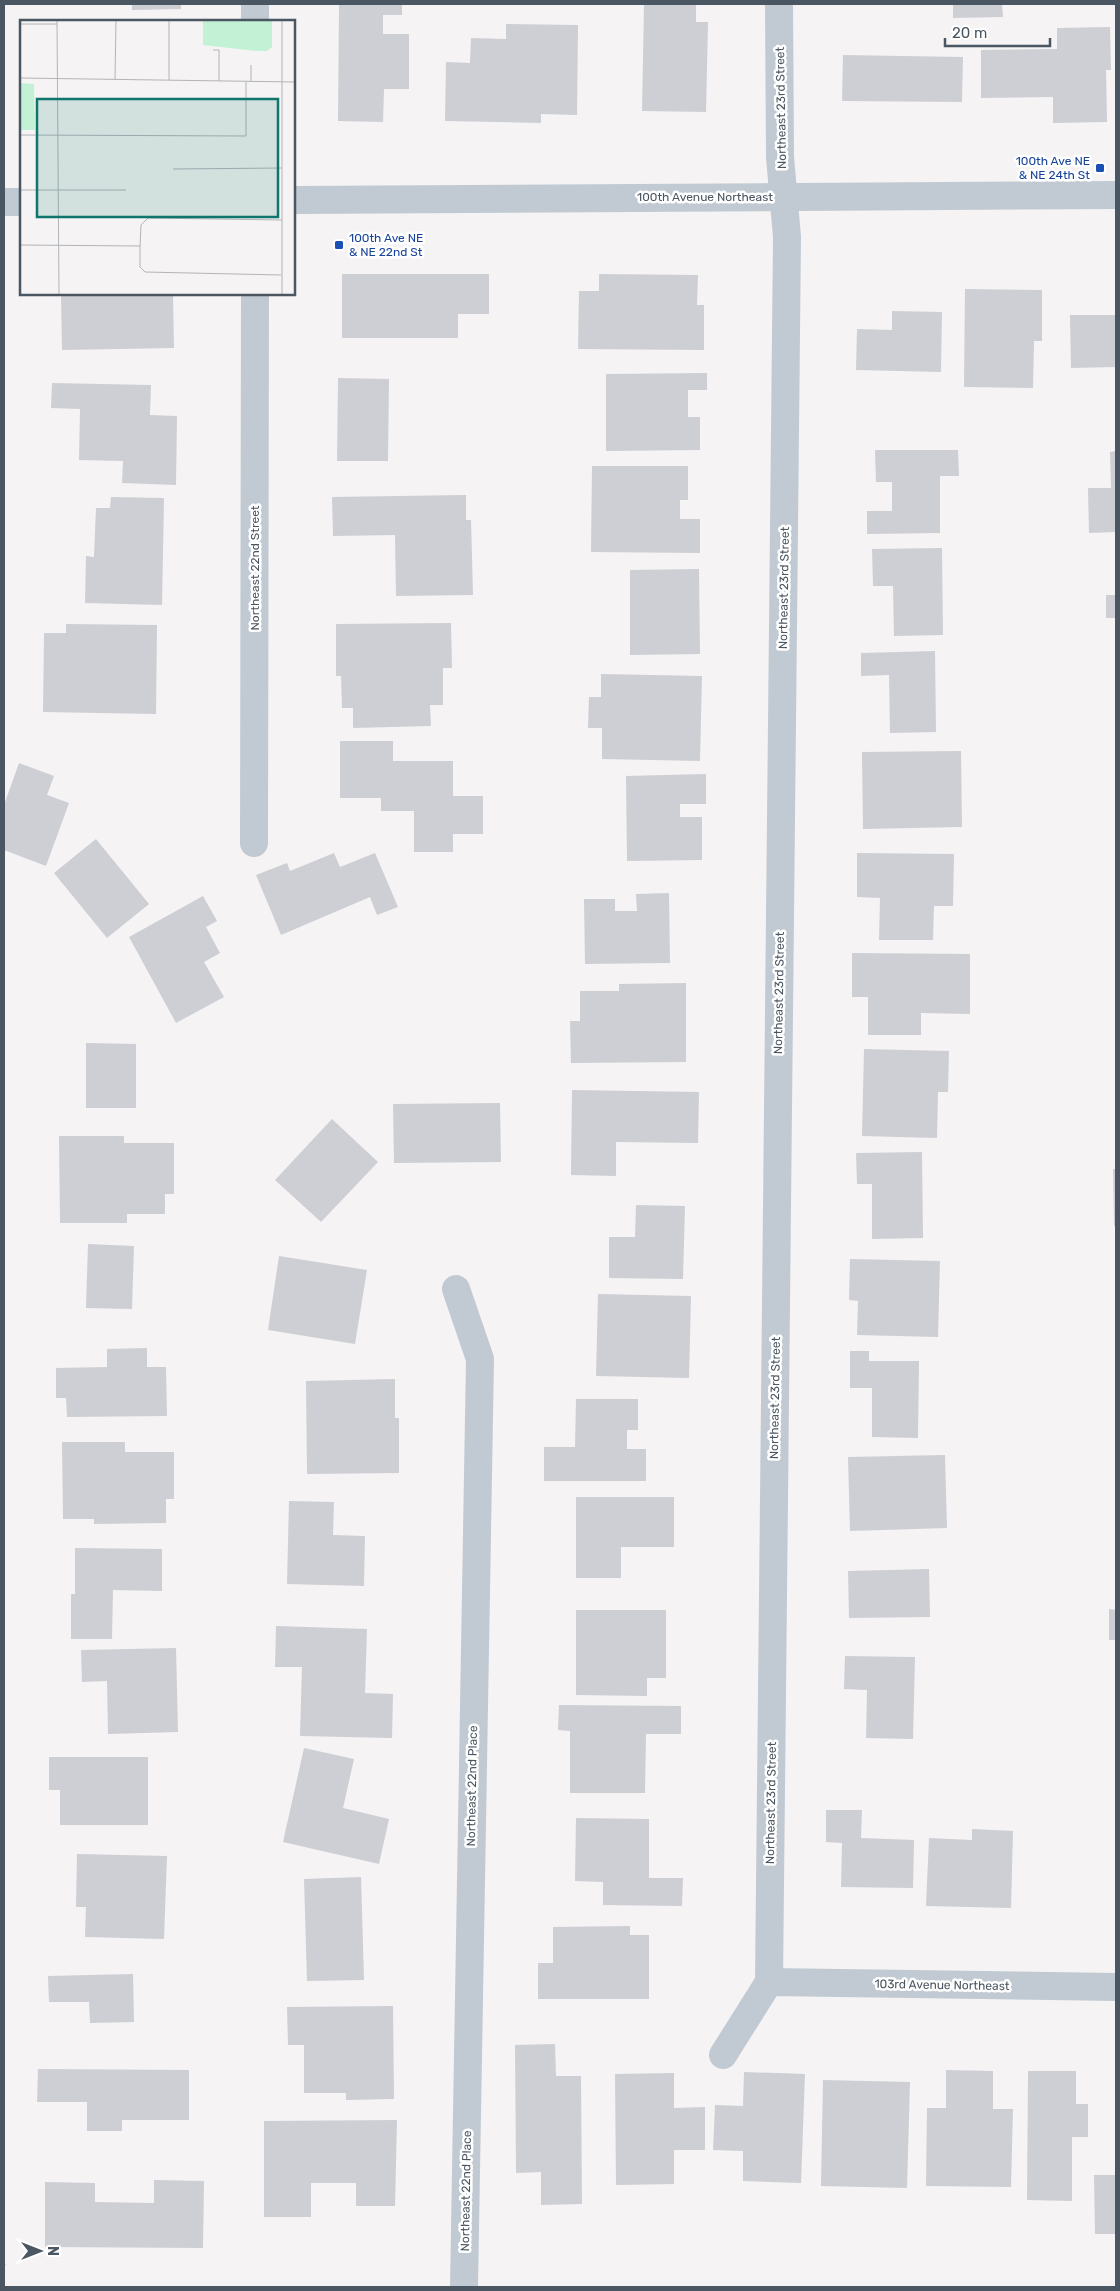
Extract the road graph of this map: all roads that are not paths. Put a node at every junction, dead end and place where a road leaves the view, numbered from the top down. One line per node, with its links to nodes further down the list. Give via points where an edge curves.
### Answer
1 (255, 4): 3 (street)
2 (779, 4): 5 (street, Northeast 23rd Street)
3 (255, 20)
4 (1116, 195): 5 (street, 100th Avenue Northeast)
5 (783, 196): 6 (street, 100th Avenue Northeast); 12 (street, Northeast 23rd Street, via 787,237)
6 (295, 200)
7 (4, 202): 8 (street)
8 (20, 202)
9 (255, 295): 10 (street, Northeast 22nd Street)
10 (254, 842)
11 (456, 1289): 15 (street, Northeast 22nd Place, via 480,1358)
12 (769, 1982): 13 (street, 103rd Avenue Northeast); 14 (street)
13 (1116, 1987)
14 (723, 2055)
15 (464, 2287)

